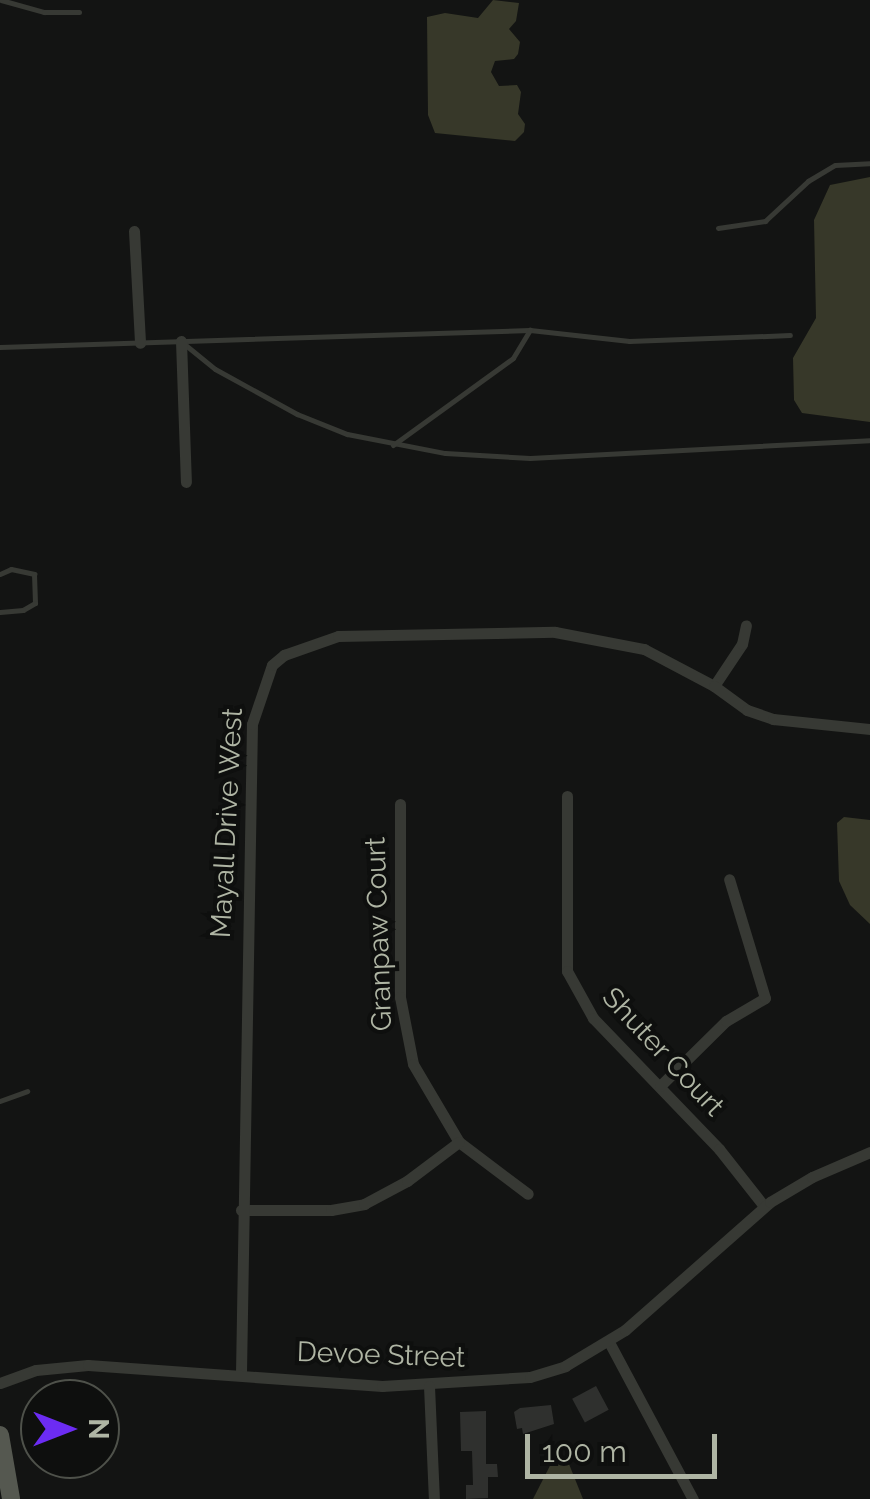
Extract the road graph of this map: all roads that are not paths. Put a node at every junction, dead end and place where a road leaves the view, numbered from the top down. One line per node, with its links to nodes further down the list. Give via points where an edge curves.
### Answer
1 (1, 0): 2 (lane, via 44,12)
2 (79, 12)
3 (870, 163): 4 (lane, via 834,165 765,220)
4 (718, 228)
5 (134, 231): 9 (street)
6 (530, 330): 7 (lane, via 629,341); 8 (lane); 12 (lane, via 514,358)
7 (790, 335)
8 (181, 341): 9 (lane); 12 (lane, via 215,369 297,414); 13 (street)
9 (140, 343): 10 (lane)
10 (0, 347)
11 (870, 440): 12 (lane, via 530,458)
12 (393, 444)
13 (186, 482)
14 (0, 574): 15 (lane, via 34,574 35,602)
15 (0, 612)
16 (746, 624): 17 (street, via 742,644)
17 (714, 686): 18 (street, Mayall Drive West, via 746,710 772,719); 29 (street, Mayall Drive West, via 644,649 555,632 338,636 272,665 252,724)
18 (870, 729)
19 (567, 796): 22 (street, Shuter Court, via 566,971 593,1018)
20 (400, 804): 25 (street, Granpaw Court, via 400,997 407,1043 425,1090)
21 (729, 879): 22 (street, via 765,998 726,1021)
22 (660, 1086): 28 (street, Shuter Court)
23 (27, 1091): 24 (lane)
24 (0, 1101)
25 (459, 1142): 27 (street, Granpaw Court); 29 (street, via 407,1182 364,1204)
26 (870, 1152): 28 (street, Devoe Street)
27 (528, 1194)
28 (764, 1206): 30 (street, Devoe Street)
29 (241, 1210): 31 (street, Mayall Drive West)
30 (609, 1342): 33 (street, Devoe Street, via 530,1377); 37 (street)
31 (241, 1373): 32 (street, Devoe Street, via 88,1364 36,1370); 33 (street, Devoe Street)
32 (0, 1384)
33 (429, 1386): 36 (street)
34 (0, 1434): 35 (main road)
35 (11, 1499)
36 (434, 1499)
37 (693, 1499)

